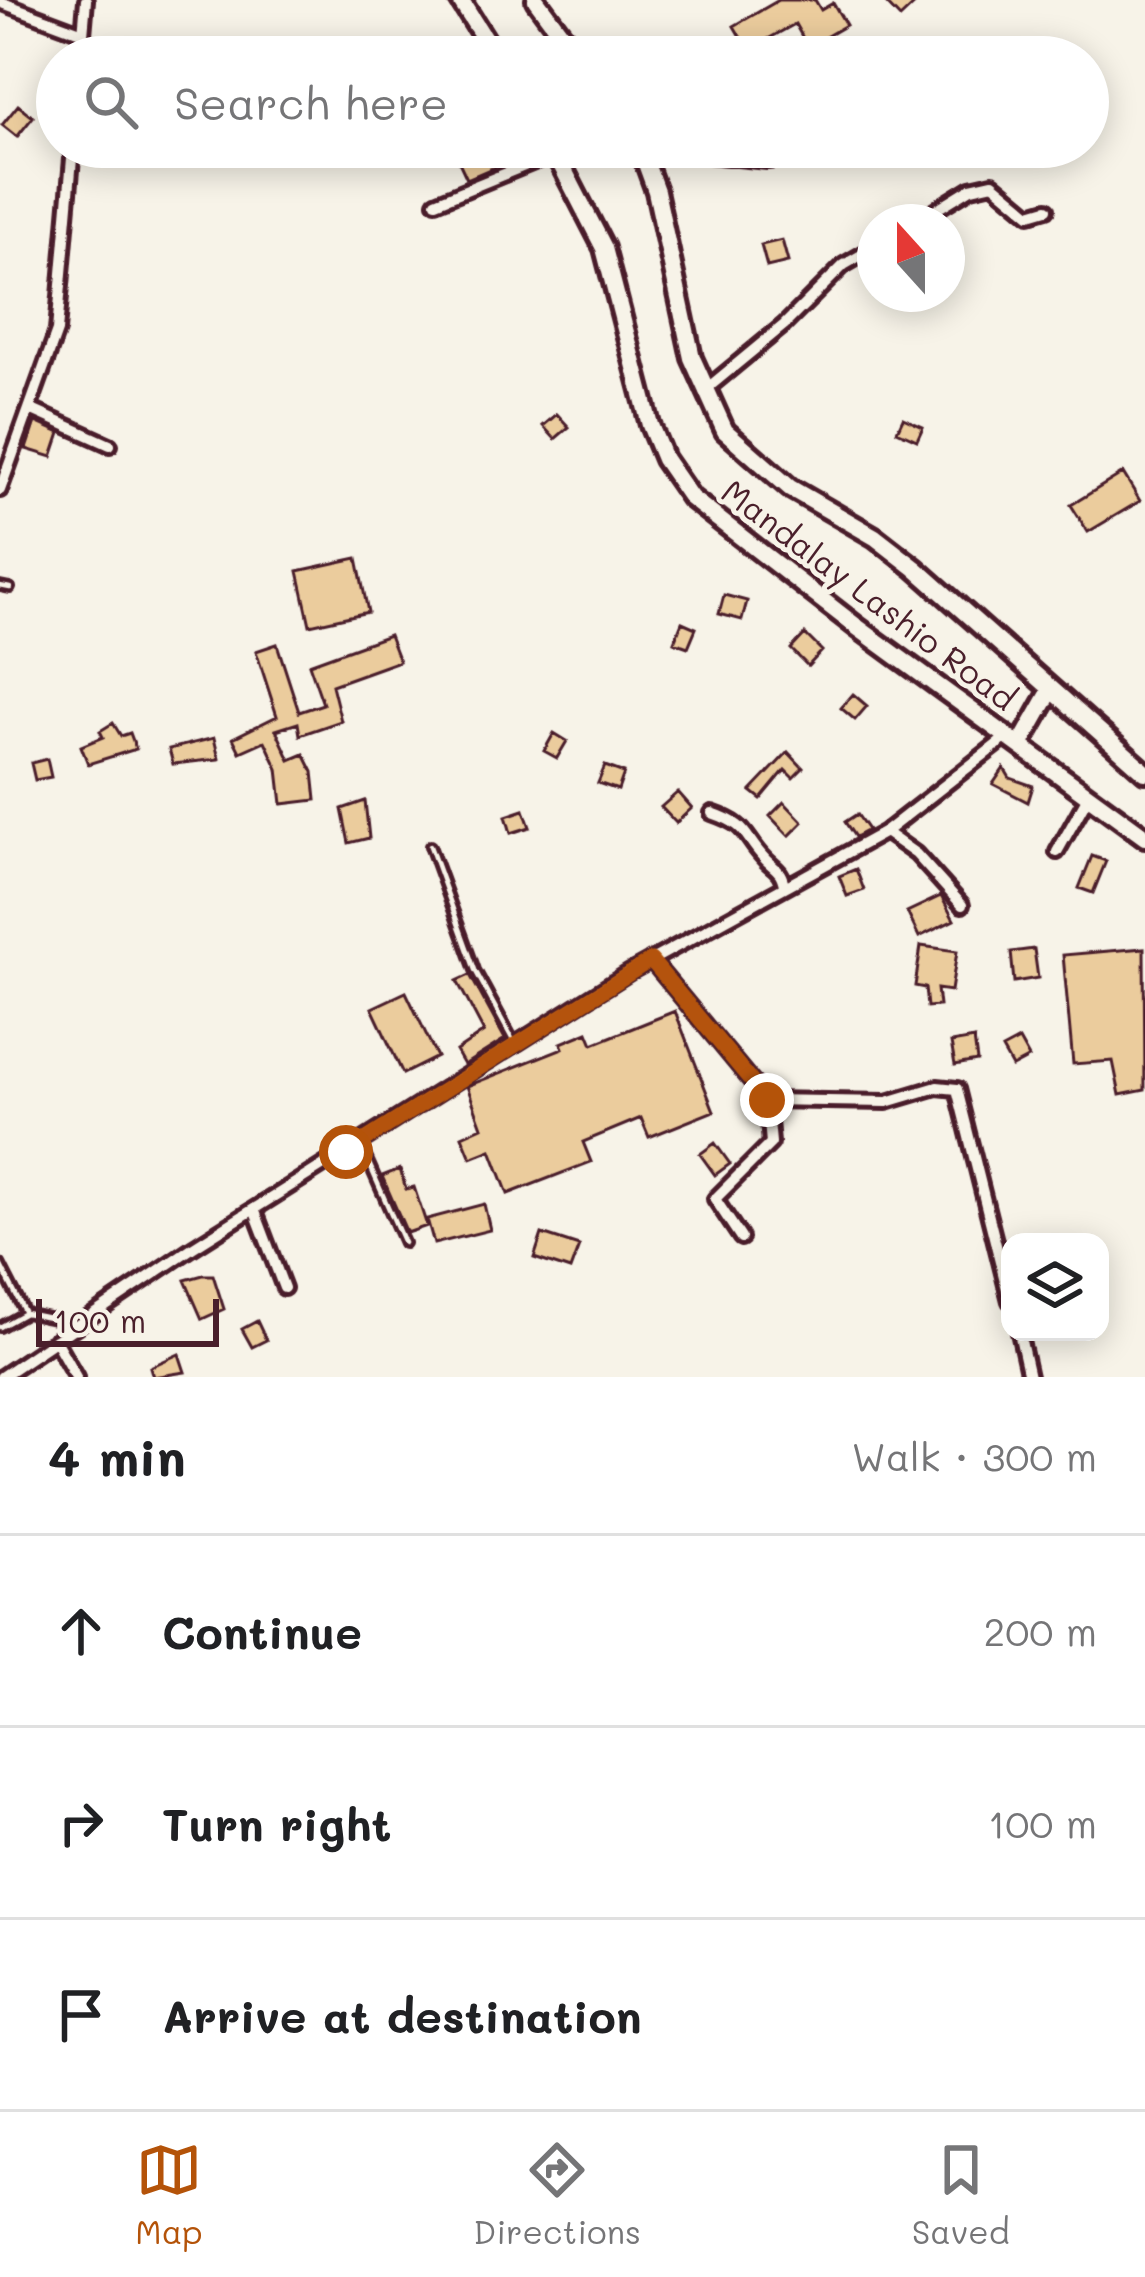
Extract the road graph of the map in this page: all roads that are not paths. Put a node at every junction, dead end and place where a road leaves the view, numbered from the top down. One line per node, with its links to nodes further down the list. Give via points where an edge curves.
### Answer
1 (86, 0): 5 (street)
2 (460, 0): 7 (highway)
3 (536, 0): 8 (highway)
4 (0, 2): 5 (street)
5 (83, 33): 6 (street)
6 (83, 36)
7 (483, 36)
8 (563, 36)
9 (71, 168): 18 (street, via 57,331)
10 (513, 168): 13 (street)
11 (563, 168): 24 (highway, Mandalay Lashio Road, via 604,248 635,380 674,476 715,520)
12 (648, 168): 17 (highway, Mandalay Lashio Road)
13 (436, 202)
14 (949, 204): 15 (street, via 985,184 1000,186 1030,214)
15 (1047, 209)
16 (857, 257): 17 (street)
17 (703, 392): 23 (highway, Mandalay Lashio Road, via 738,446 893,551)
18 (30, 409): 19 (street); 20 (street)
19 (110, 446)
20 (0, 490)
21 (0, 586): 22 (lane)
22 (10, 588)
23 (1051, 690): 24 (highway); 25 (highway, Mandalay Lashio Road)
24 (1013, 740): 26 (highway, Mandalay Lashio Road); 28 (street)
25 (1145, 772)
26 (1089, 795): 29 (highway, Mandalay Lashio Road); 31 (street)
27 (712, 813): 32 (street, via 748,830)
28 (885, 832): 32 (street); 33 (street)
29 (1145, 837)
30 (430, 846): 35 (lane, via 475,970)
31 (1057, 852)
32 (784, 885): 34 (street)
33 (962, 904)
34 (651, 960): 35 (street); 36 (street)
35 (515, 1044): 37 (street)
36 (767, 1100): 39 (street, via 771,1144 715,1199); 42 (street, via 887,1102 957,1089)
37 (360, 1143): 38 (street); 40 (lane)
38 (254, 1209): 43 (street); 45 (street)
39 (742, 1238)
40 (404, 1243)
41 (0, 1264): 44 (lane)
42 (1001, 1265)
43 (284, 1288)
44 (25, 1313): 45 (lane); 46 (lane)
45 (78, 1324): 47 (street)
46 (0, 1327)
47 (55, 1340): 49 (street); 50 (street)
48 (1021, 1341): 51 (street)
49 (1, 1377)
50 (76, 1377)
51 (1029, 1377)

